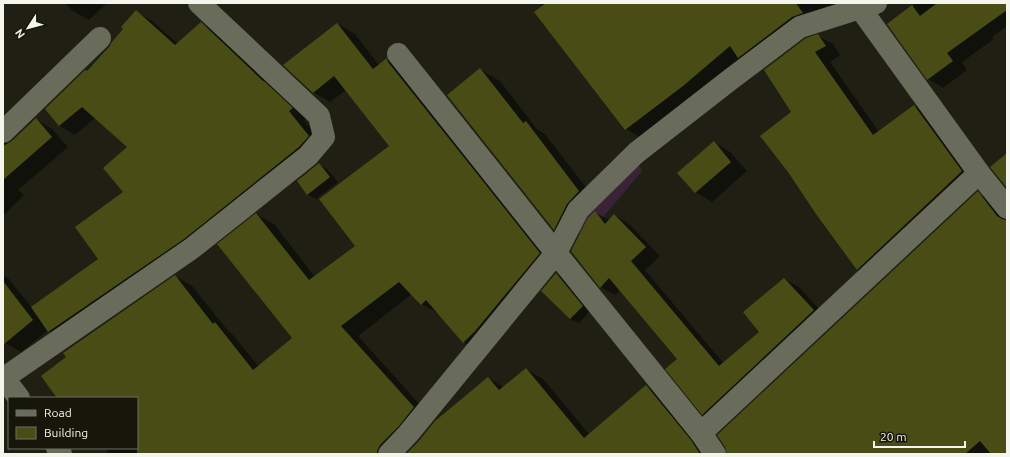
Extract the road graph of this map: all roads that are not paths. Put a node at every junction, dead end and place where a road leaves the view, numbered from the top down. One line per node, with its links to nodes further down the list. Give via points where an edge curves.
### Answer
1 (199, 3): 9 (street, via 318,116 324,137 308,156 191,249)
2 (868, 5): 6 (street); 8 (street, via 800,27 636,153 578,210)
3 (100, 38): 5 (street)
4 (398, 54): 8 (street)
5 (3, 132)
6 (979, 174): 7 (street); 11 (street)
7 (1007, 208)
8 (556, 253): 11 (street); 12 (street)
9 (3, 378): 10 (street)
10 (18, 397)
11 (701, 434): 13 (street)
12 (389, 454)
13 (715, 454)

